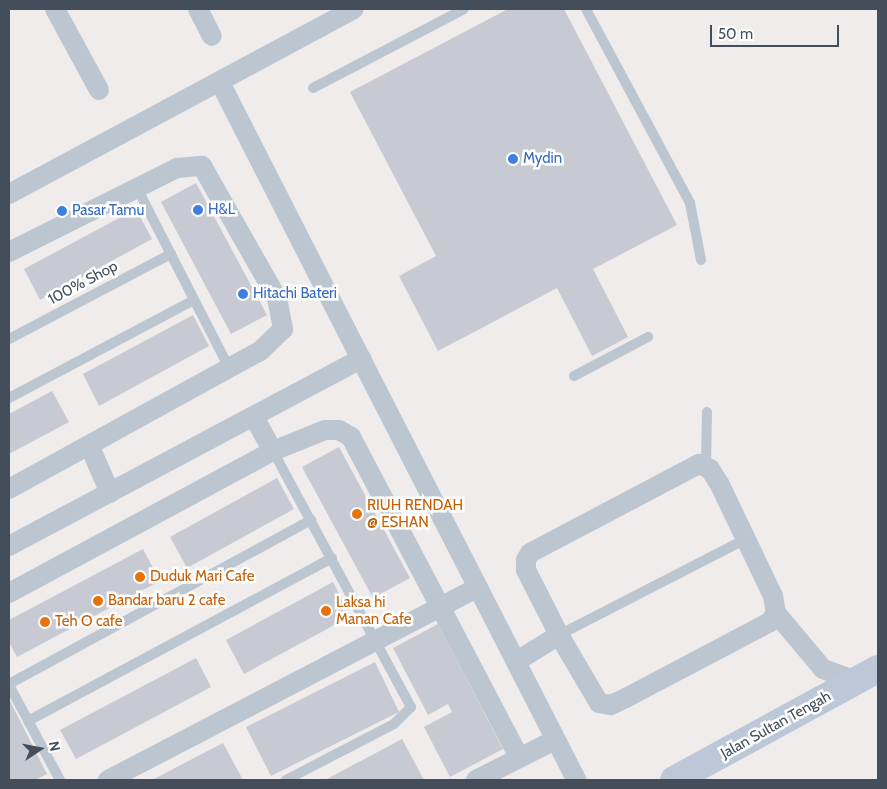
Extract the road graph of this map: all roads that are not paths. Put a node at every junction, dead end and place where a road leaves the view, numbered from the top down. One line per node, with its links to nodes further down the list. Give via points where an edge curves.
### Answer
1 (55, 9): 9 (street)
2 (198, 9): 6 (street)
3 (354, 9): 7 (street)
4 (464, 9): 8 (lane)
5 (586, 9): 14 (lane, via 690,203)
6 (212, 36)
7 (220, 82): 11 (street); 18 (street)
8 (313, 88)
9 (99, 90)
10 (137, 188): 12 (street); 13 (lane); 19 (street, via 177,168 191,165 208,170 277,298 283,329 260,351)
11 (9, 194)
12 (9, 252)
13 (171, 254): 15 (lane); 17 (lane, 100% Shop)
14 (701, 260)
15 (194, 300): 19 (lane); 21 (lane)
16 (648, 337): 20 (lane)
17 (9, 339)
18 (362, 359): 23 (street); 33 (street)
19 (229, 368): 24 (street)
20 (574, 376)
21 (9, 398)
22 (707, 412): 26 (lane)
23 (254, 417): 25 (street); 28 (street)
24 (90, 447): 27 (street); 28 (street)
25 (273, 451): 29 (lane); 34 (street); 35 (street, via 325,430 351,436)
26 (706, 467): 30 (street, via 720,485); 37 (street, via 692,466 530,554 526,570)
27 (9, 489)
28 (110, 493): 31 (street)
29 (311, 520): 32 (lane); 41 (lane)
30 (746, 539): 36 (street, via 773,596); 37 (lane)
31 (9, 546)
32 (332, 558): 38 (lane); 42 (lane)
33 (478, 587): 35 (street); 39 (street)
34 (9, 594)
35 (440, 608): 38 (street); 44 (street)
36 (776, 613): 37 (street, via 770,622 611,705 590,694); 40 (street, via 822,669)
37 (558, 635): 39 (street)
38 (377, 641): 46 (street); 47 (lane, via 408,699 407,714)
39 (517, 661): 43 (street)
40 (867, 675): 50 (main road, Jalan Sultan Tengah)
41 (9, 685): 42 (lane)
42 (28, 721): 45 (lane)
43 (555, 740): 44 (street); 49 (street)
44 (519, 757): 48 (street)
45 (60, 780)
46 (108, 780)
47 (286, 780)
48 (476, 780)
49 (576, 780)
50 (674, 780)

